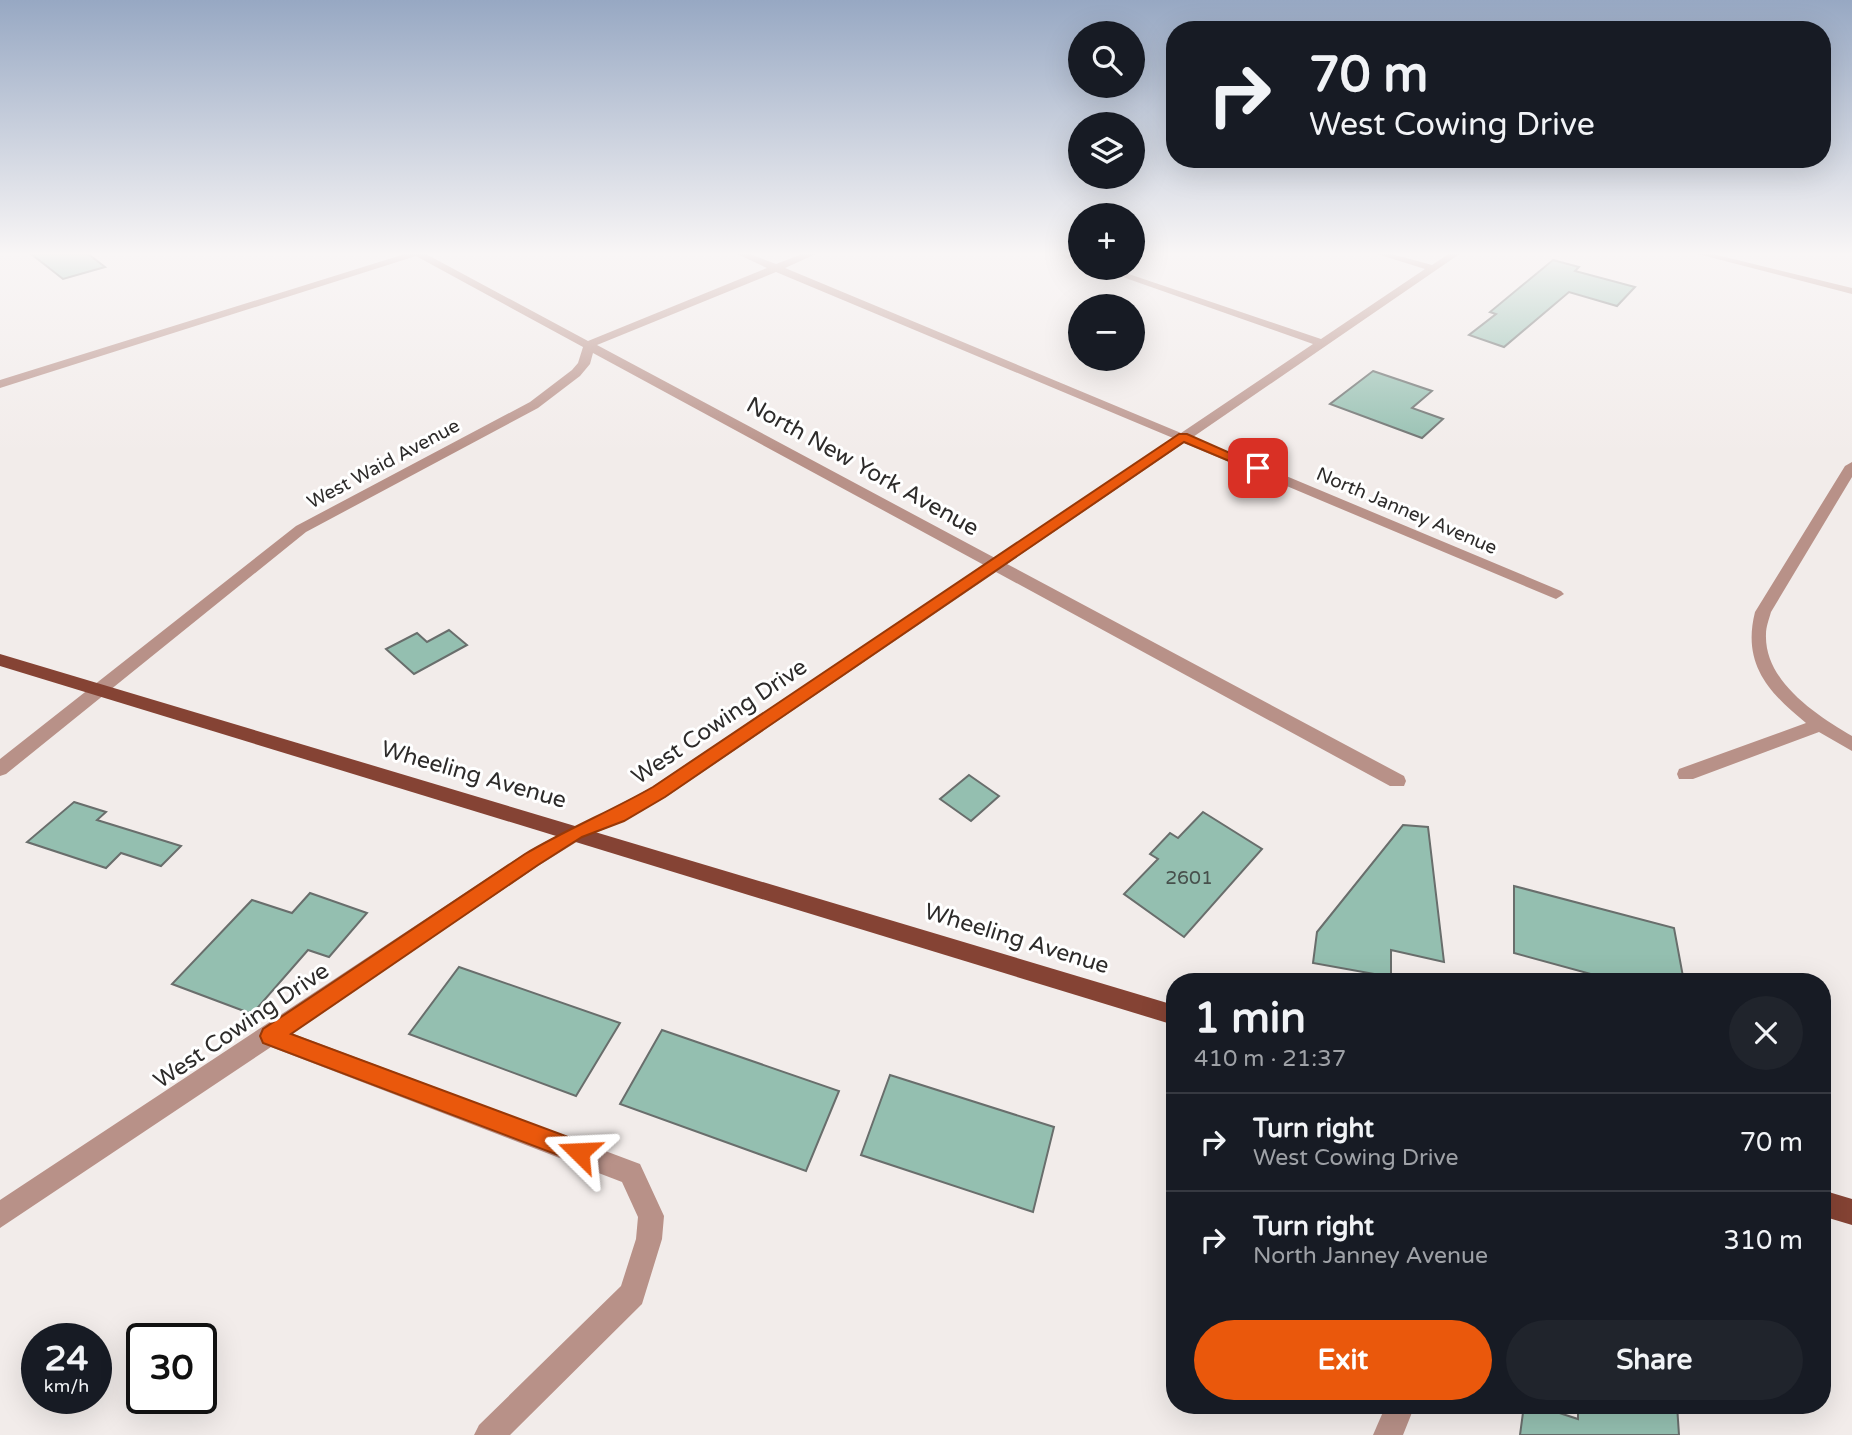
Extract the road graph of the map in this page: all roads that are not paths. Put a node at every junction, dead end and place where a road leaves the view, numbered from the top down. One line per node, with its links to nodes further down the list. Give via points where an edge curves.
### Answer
1 (204, 320): 9 (street)
2 (544, 320): 8 (street, North New York Avenue)
3 (649, 320): 8 (street)
4 (900, 320): 10 (street, North Janney Avenue)
5 (1254, 320): 7 (street)
6 (1355, 320): 7 (street, West Cowing Drive)
7 (1321, 343): 10 (street, West Cowing Drive)
8 (590, 344): 12 (street, North New York Avenue); 15 (street, West Waid Avenue, via 584,364 565,384 506,421 301,528)
9 (0, 384)
10 (1183, 437): 12 (street, West Cowing Drive); 13 (street, North Janney Avenue)
11 (1852, 466): 16 (street, via 1763,612 1756,637 1763,663 1779,687)
12 (996, 564): 20 (street, North New York Avenue); 21 (street, West Cowing Drive, via 659,792)
13 (1556, 594)
14 (0, 660): 15 (main road, Wheeling Avenue)
15 (101, 689): 18 (street, West Waid Avenue); 21 (main road, Wheeling Avenue)
16 (1819, 725): 17 (street); 19 (street)
17 (1852, 744)
18 (0, 769)
19 (1686, 774)
20 (1397, 781)
21 (576, 832): 22 (main road, Wheeling Avenue); 23 (street, West Cowing Drive)
22 (1166, 1013)
23 (271, 1036): 26 (street, West Cowing Drive); 28 (street, via 631,1173 640,1189 651,1216 632,1294)
24 (1831, 1206): 25 (main road)
25 (1852, 1212)
26 (0, 1215)
27 (1397, 1414): 29 (street)
28 (489, 1435)
29 (1388, 1435)

